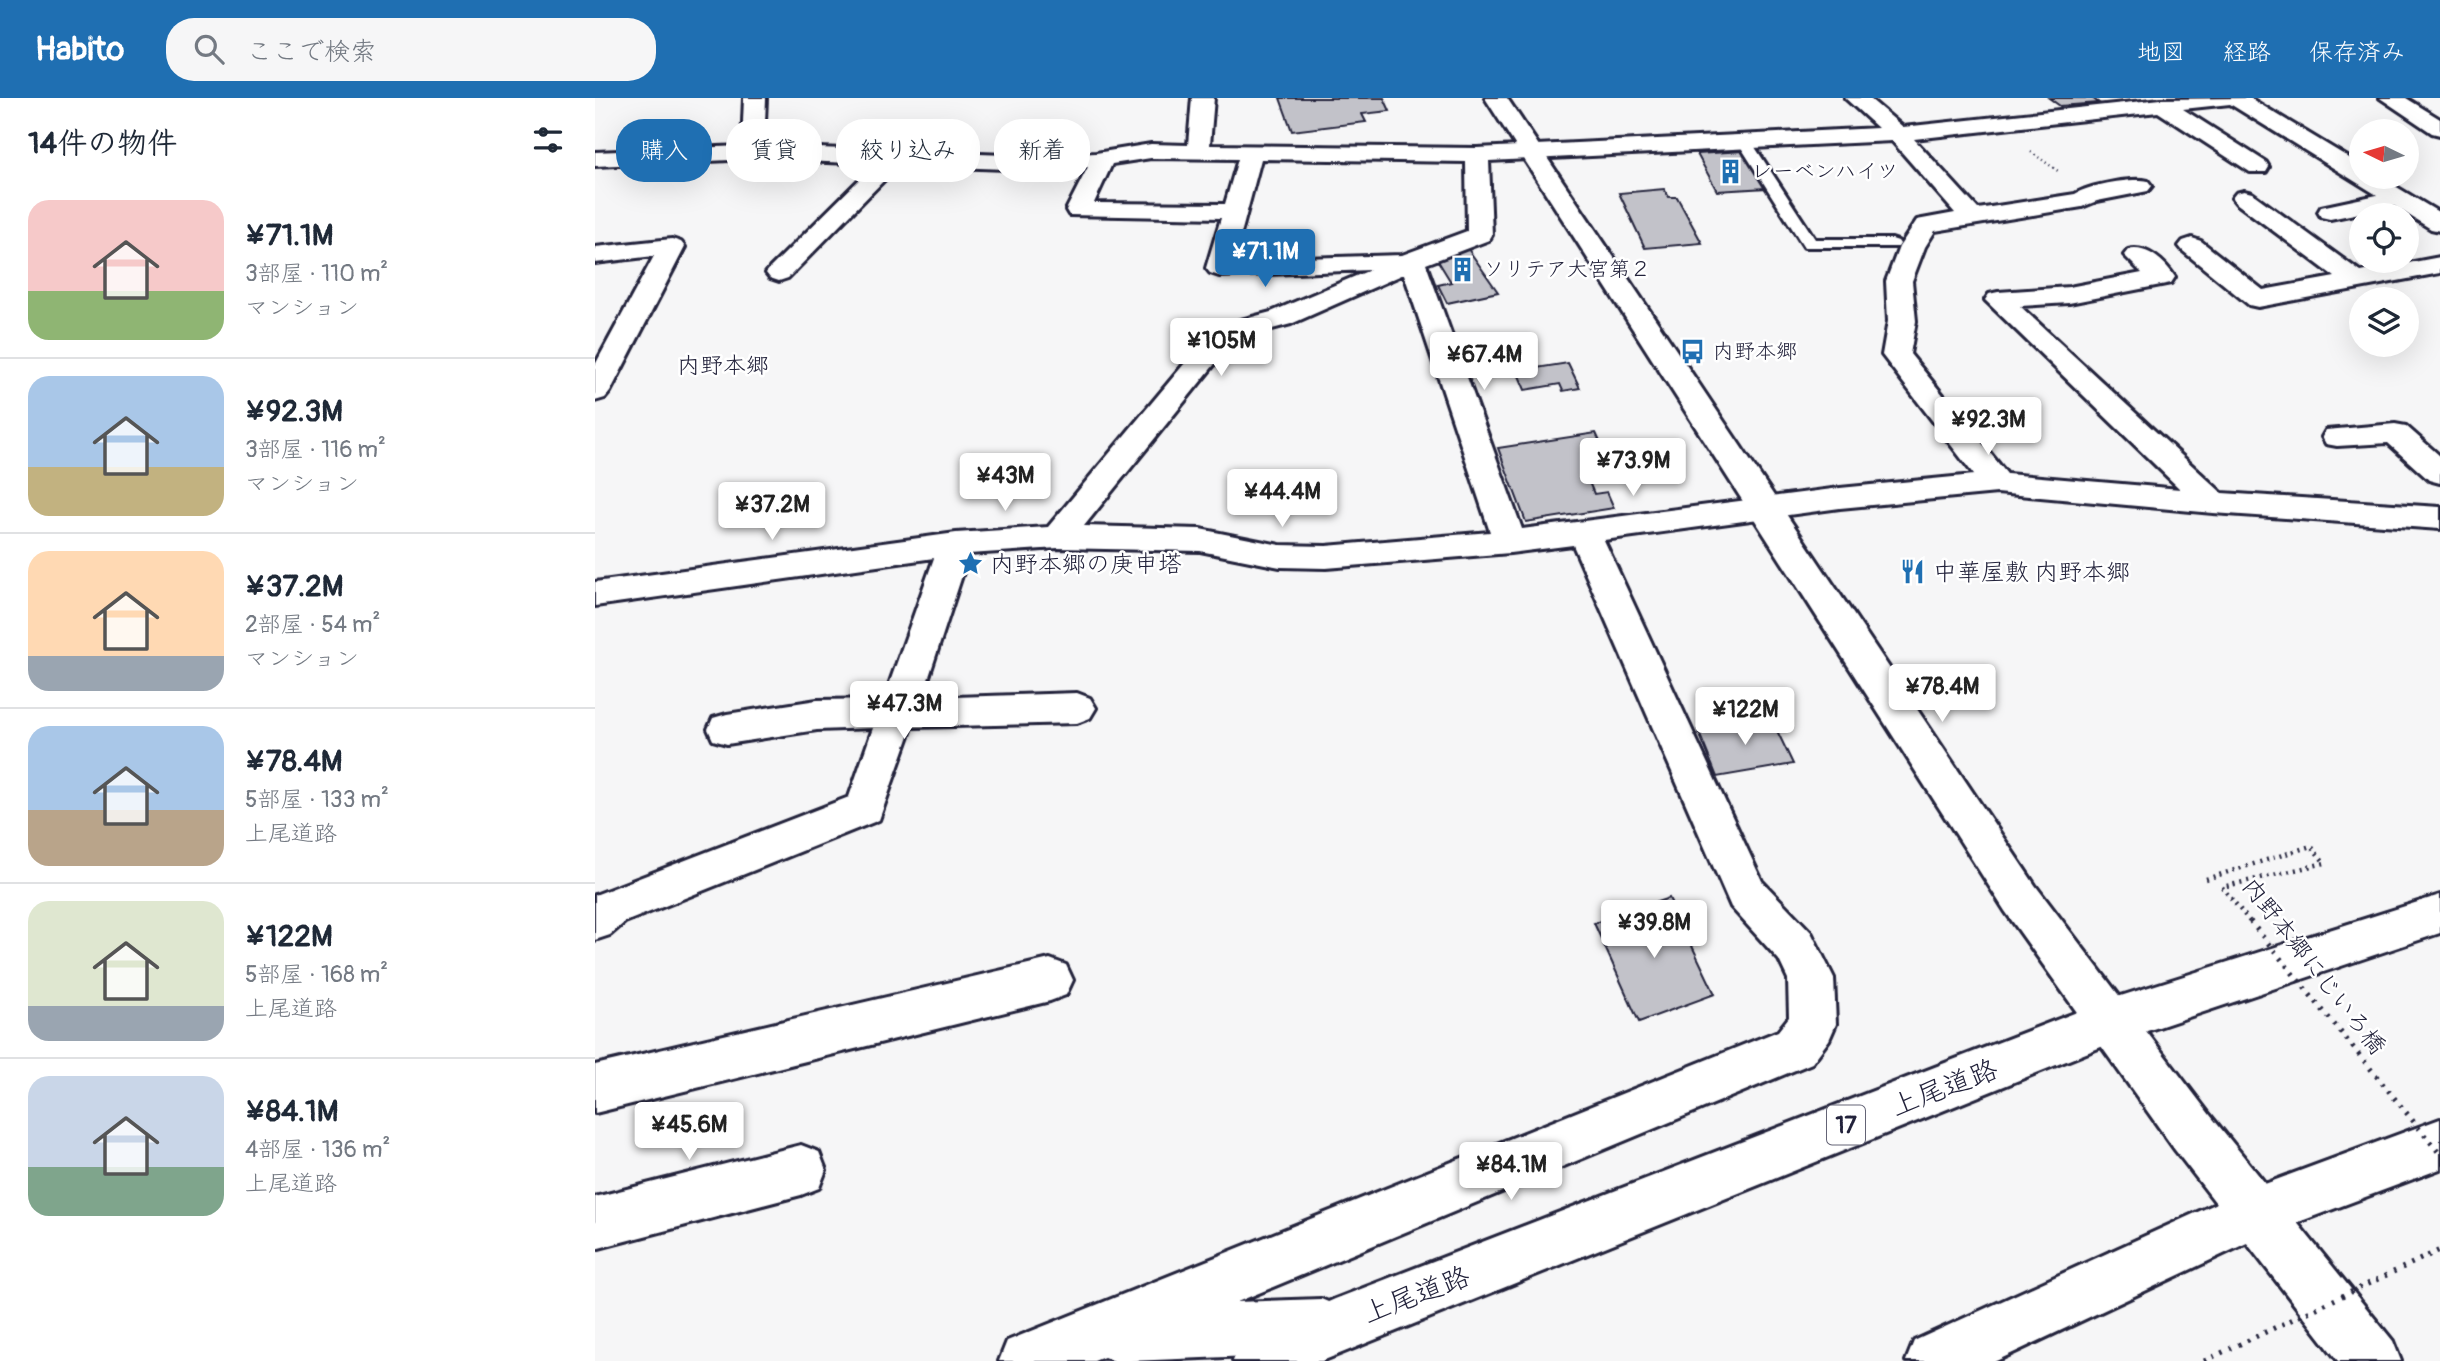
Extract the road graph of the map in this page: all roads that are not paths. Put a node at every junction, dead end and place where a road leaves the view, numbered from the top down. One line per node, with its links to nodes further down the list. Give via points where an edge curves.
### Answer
1 (755, 98): 9 (main road)
2 (1203, 98): 15 (main road)
3 (1496, 98): 13 (main road)
4 (1856, 98): 11 (main road)
5 (2229, 98): 8 (main road)
6 (2235, 98): 22 (main road)
7 (2391, 98): 10 (main road)
8 (2161, 105): 11 (main road); 21 (main road)
9 (754, 119)
10 (2440, 128)
11 (1898, 134): 12 (main road); 30 (main road)
12 (1744, 141): 13 (main road); 32 (lane, via 1809,244)
13 (1529, 150): 17 (main road); 45 (main road)
14 (726, 153): 19 (main road)
15 (1198, 153): 16 (main road); 18 (main road, via 1151,151)
16 (1251, 154): 17 (main road); 28 (main road)
17 (1477, 155): 36 (main road, via 1479,235)
18 (1104, 158): 20 (main road, via 1035,163); 28 (main road, via 1079,210)
19 (595, 159)
20 (980, 160)
21 (2257, 167)
22 (2349, 168)
23 (869, 182): 38 (main road)
24 (2140, 186): 30 (main road, via 2082,200)
25 (2383, 189): 27 (main road)
26 (2244, 198): 39 (main road)
27 (2398, 198): 29 (main road); 31 (main road)
28 (1235, 211): 36 (main road, via 1219,268)
29 (2330, 212)
30 (1971, 216): 43 (main road, via 1926,225 1912,247 1899,281 1902,321 1896,355)
31 (2440, 224)
32 (1892, 244)
33 (2192, 246): 39 (main road, via 2258,299)
34 (595, 255): 40 (main road, via 673,247)
35 (2137, 255): 44 (main road, via 2162,277 2069,295 1998,300)
36 (1412, 260): 48 (main road, via 1332,298 1225,333); 49 (main road)
37 (2440, 265): 39 (main road)
38 (779, 273)
39 (2357, 281)
40 (595, 393)
41 (2337, 437): 42 (main road, via 2395,433)
42 (2440, 473)
43 (1997, 483): 44 (main road); 45 (main road)
44 (2213, 503): 46 (main road)
45 (1764, 507): 47 (main road); 58 (main road, via 2019,898)
46 (2440, 518)
47 (1584, 533): 49 (main road); 65 (main road, via 1746,894 1795,946 1811,978 1813,1024 1795,1047)
48 (1058, 537): 49 (main road, via 1200,540 1268,554 1326,557); 50 (main road)
49 (1510, 542)
50 (956, 544): 51 (main road); 53 (main road)
51 (595, 594)
52 (1077, 708): 53 (main road)
53 (898, 712): 54 (main road, via 817,715); 56 (main road, via 865,808 610,909)
54 (727, 729)
55 (2440, 914): 58 (main road, 上尾道路 / 17)
56 (595, 921)
57 (1050, 980): 59 (main road)
58 (2108, 1022): 62 (main road); 64 (main road, 上尾道路 / 17)
59 (595, 1089)
60 (2440, 1144): 62 (main road)
61 (801, 1170): 63 (main road)
62 (2253, 1213): 68 (main road); 69 (main road)
63 (595, 1223)
64 (1335, 1326): 65 (main road); 67 (main road, 上尾道路 / 17)
65 (1089, 1335): 66 (main road)
66 (1027, 1361)
67 (1261, 1361)
68 (1934, 1361)
69 (2373, 1361)

